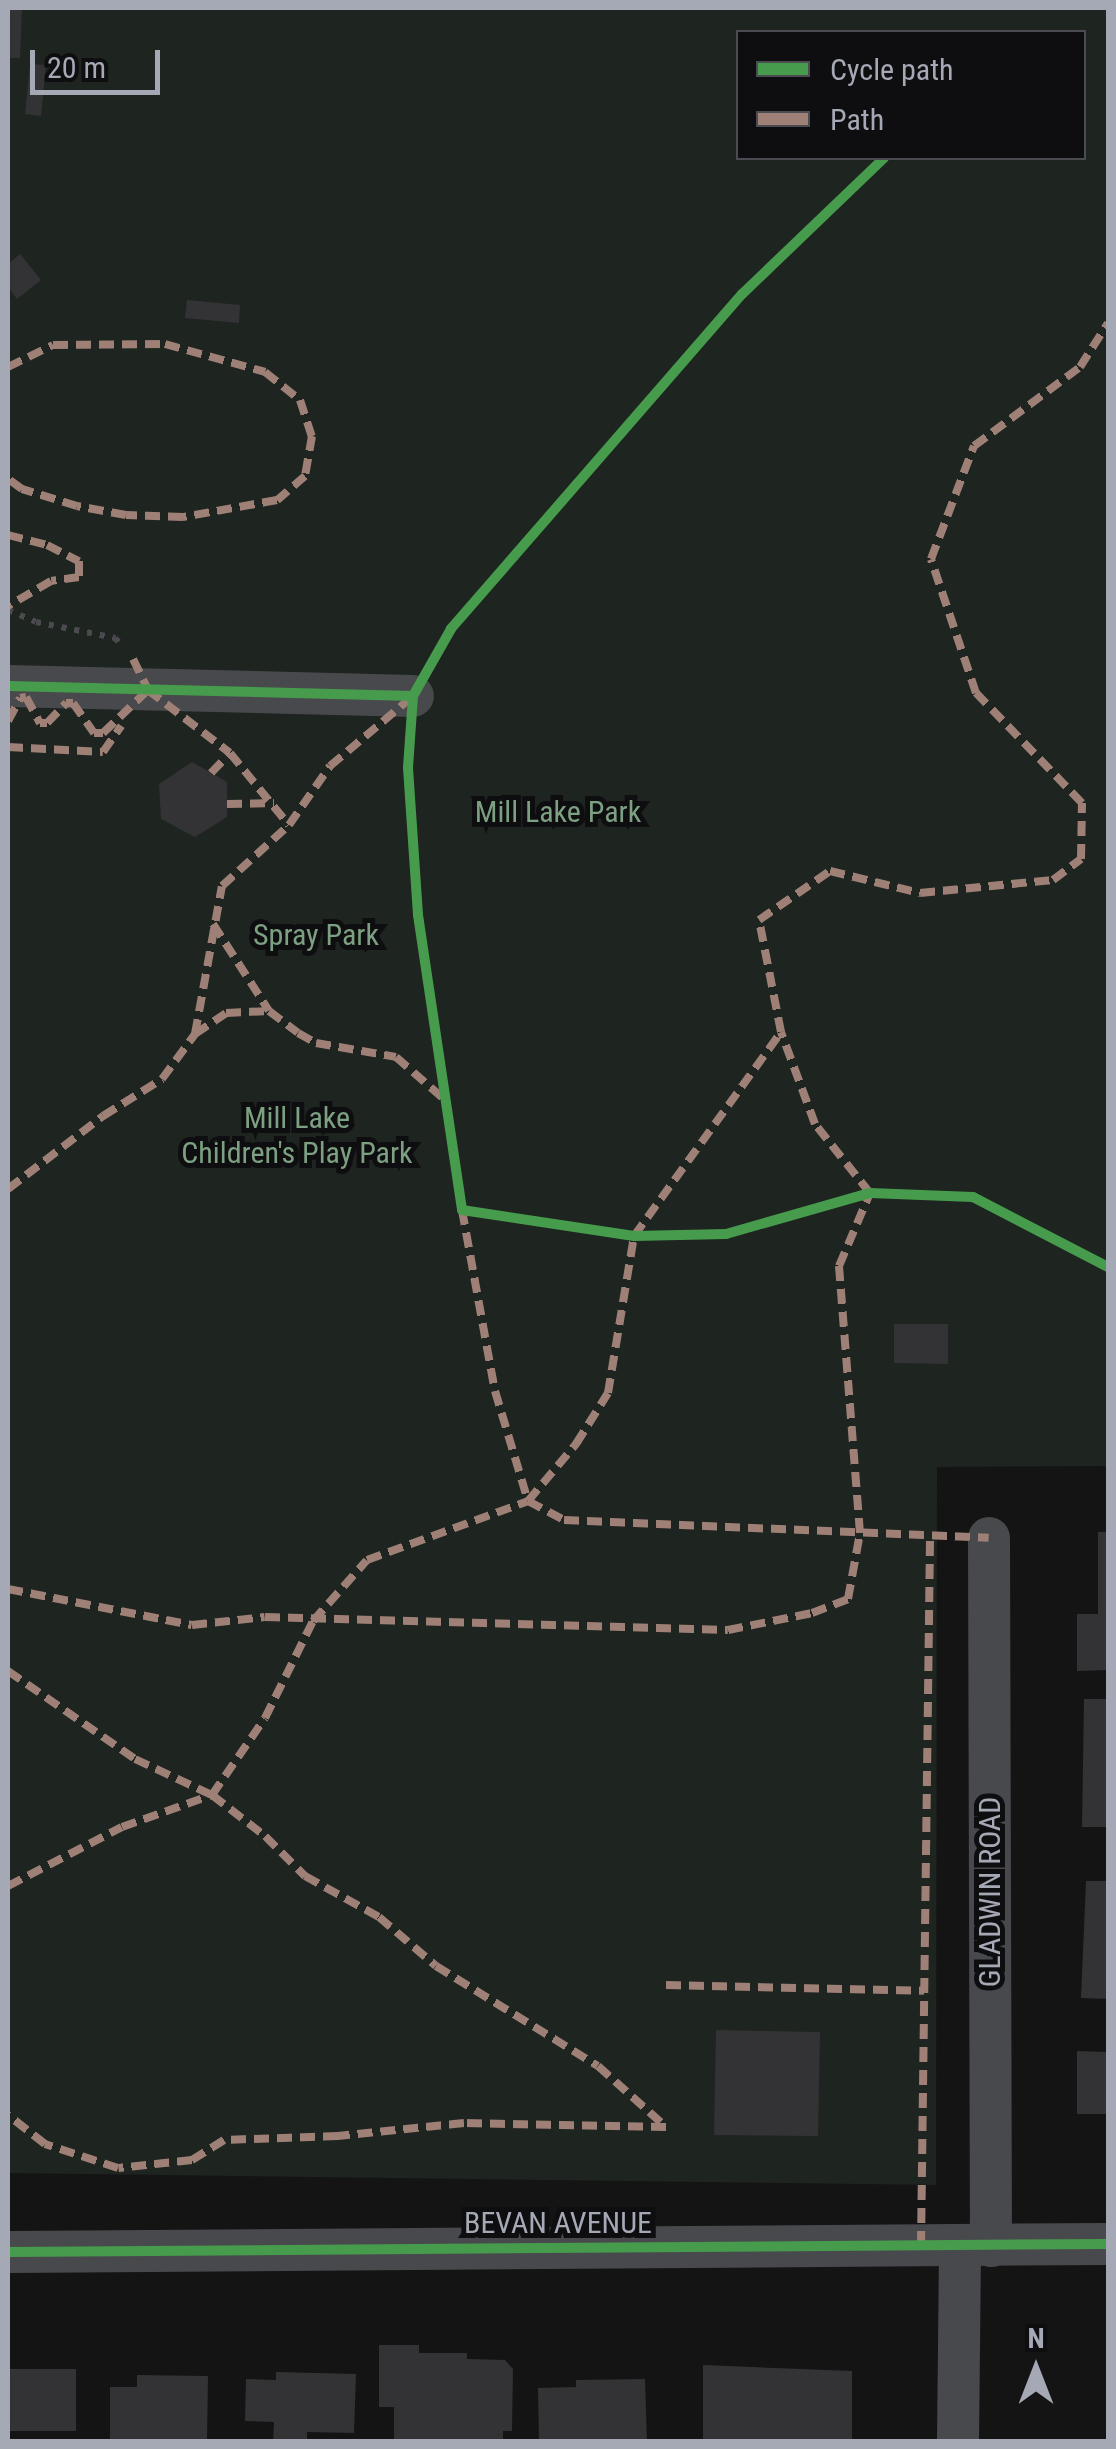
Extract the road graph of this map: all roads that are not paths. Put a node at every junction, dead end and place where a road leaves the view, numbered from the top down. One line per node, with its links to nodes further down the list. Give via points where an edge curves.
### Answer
1 (8, 686): 2 (street)
2 (414, 696)
3 (989, 1538): 5 (street, GLADWIN ROAD)
4 (1108, 2244): 5 (street, BEVAN AVENUE)
5 (976, 2246): 6 (street, BEVAN AVENUE); 7 (street, GLADWIN ROAD)
6 (8, 2252)
7 (958, 2442)

